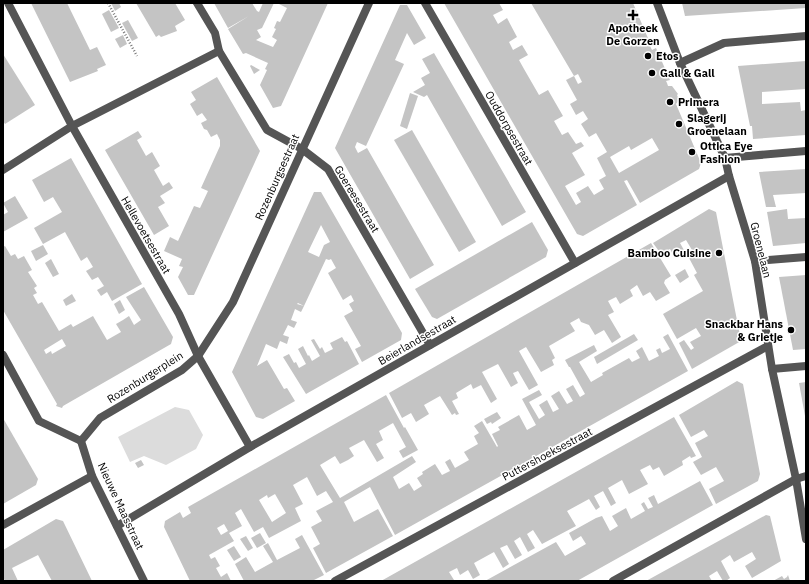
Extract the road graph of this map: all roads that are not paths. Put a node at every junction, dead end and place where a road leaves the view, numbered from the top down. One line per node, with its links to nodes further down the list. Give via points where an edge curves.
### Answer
1 (8, 3): 9 (street, Hellevoetsestraat)
2 (197, 3): 7 (street, Goereesestraat, via 215,33)
3 (369, 3): 10 (street, Rozenburgsestraat)
4 (425, 3): 17 (street, Ouddorpsestraat)
5 (657, 3): 8 (street, Groenelaan)
6 (806, 36): 8 (street, via 724,43)
7 (219, 51): 9 (street); 10 (street, Goereesestraat, via 267,130)
8 (680, 63): 12 (street, Groenelaan)
9 (72, 126): 13 (street); 21 (street, Hellevoetsestraat, via 179,314)
10 (302, 149): 18 (street, Goereesestraat, via 328,169); 21 (street, Rozenburgsestraat, via 233,302)
11 (806, 151): 12 (street)
12 (725, 158): 14 (street, Groenelaan)
13 (3, 170)
14 (729, 176): 16 (street, Groenelaan); 17 (street, Beierlandsestraat)
15 (806, 257): 16 (street)
16 (755, 261): 19 (street, Groenelaan)
17 (575, 263): 18 (street, Beierlandsestraat)
18 (430, 345): 25 (street, Beierlandsestraat)
19 (768, 346): 23 (street, Groenelaan); 33 (street, Puttershoeksestraat)
20 (3, 355): 24 (street, via 39,421)
21 (198, 356): 24 (street, Rozenburgerplein, via 182,370 100,418); 25 (street, Rozenburgerplein)
22 (806, 366): 23 (street)
23 (772, 368): 28 (street, Groenelaan)
24 (81, 441): 26 (street, Nieuwe Maasstraat)
25 (250, 447): 30 (street, Beierlandsestraat)
26 (92, 476): 29 (street); 30 (street, Nieuwe Maasstraat)
27 (806, 476): 28 (street)
28 (796, 479): 31 (street, Groenelaan); 34 (street)
29 (3, 526)
30 (118, 526): 32 (street, Nieuwe Maasstraat)
31 (806, 539)
32 (144, 581)
33 (335, 581)
34 (612, 581)

